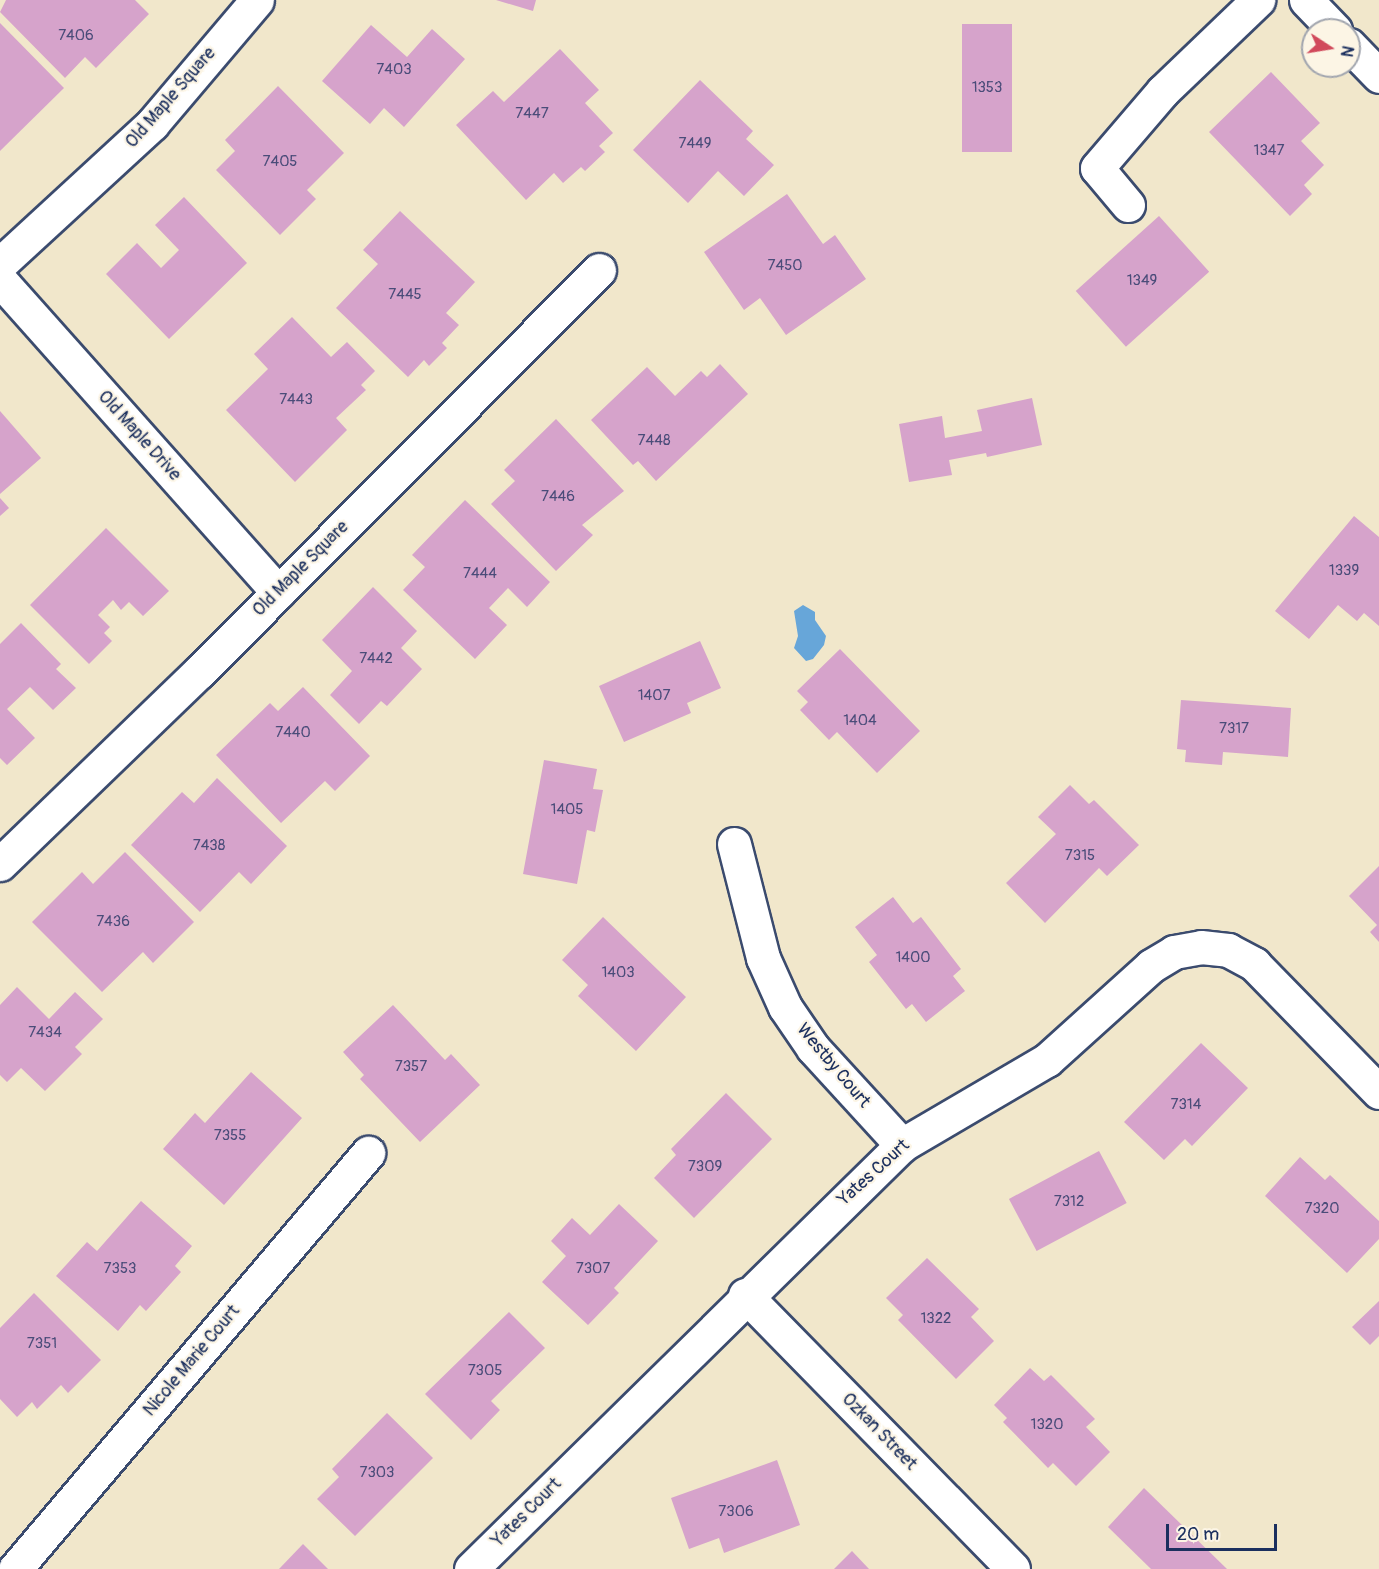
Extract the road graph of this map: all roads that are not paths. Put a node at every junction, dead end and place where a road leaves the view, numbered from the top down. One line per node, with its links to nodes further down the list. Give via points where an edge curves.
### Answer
1 (257, 0): 8 (street, Old Maple Square, via 153,124)
2 (1258, 0): 7 (street, via 1163,91 1097,168)
3 (1306, 0): 4 (street)
4 (1323, 18)
5 (1361, 57): 6 (street)
6 (1379, 76)
7 (1128, 204)
8 (0, 264)
9 (598, 270): 11 (street, Old Maple Square)
10 (0, 280): 11 (street, Old Maple Drive)
11 (278, 592): 13 (street, Old Maple Square)
12 (734, 844): 15 (street, Westby Court, via 763,958 785,1007 813,1048)
13 (0, 864)
14 (1379, 1092): 15 (street, Yates Court, via 1254,964 1228,950 1201,947 1174,952 1151,966 1047,1060)
15 (902, 1145): 17 (street, Yates Court)
16 (368, 1153): 20 (street, Nicole Marie Court)
17 (746, 1295): 21 (street, Yates Court); 22 (street, Ozkan Street)
18 (0, 1562): 19 (street)
19 (8, 1569)
20 (15, 1569)
21 (471, 1569)
22 (1013, 1569)

